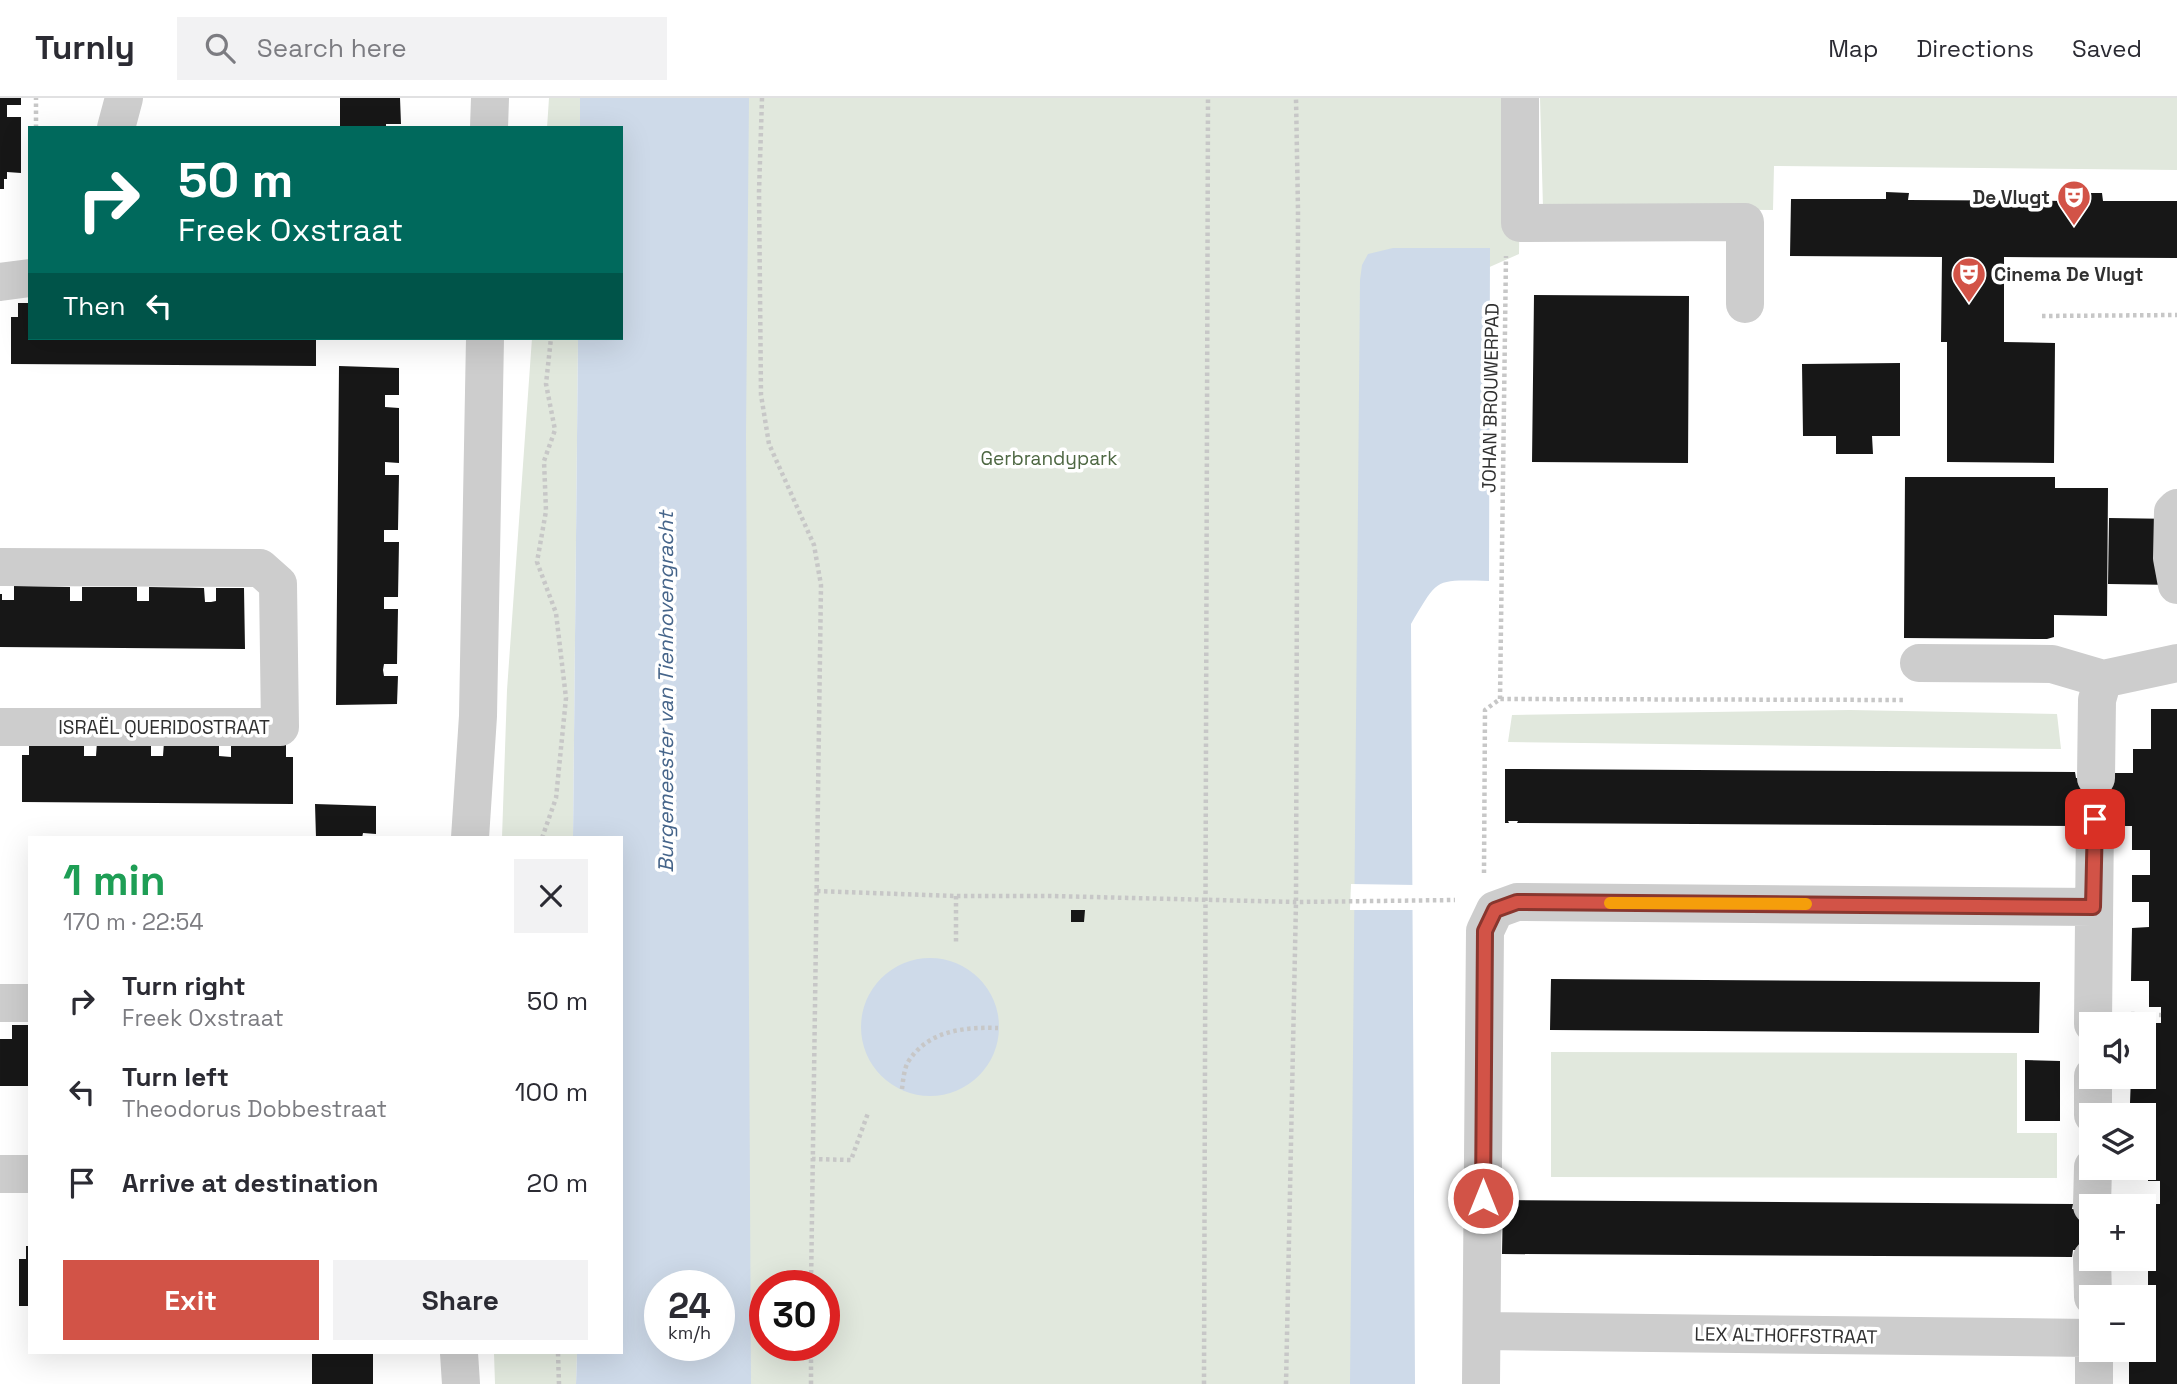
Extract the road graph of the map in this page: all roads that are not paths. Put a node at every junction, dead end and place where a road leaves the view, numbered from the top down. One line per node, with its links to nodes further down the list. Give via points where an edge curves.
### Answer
1 (124, 98): 4 (street)
2 (490, 98): 5 (street)
3 (1520, 98): 8 (street, via 1520,223 1745,222)
4 (117, 126)
5 (489, 126)
6 (28, 278): 7 (street)
7 (0, 282)
8 (1745, 304)
9 (485, 340): 19 (street, via 478,716)
10 (2177, 508): 12 (street, via 2173,512 2172,558)
11 (0, 567): 16 (street, ISRAËL QUERIDOSTRAAT, via 260,568 278,584 279,727)
12 (2177, 585)
13 (2177, 663): 14 (street)
14 (2103, 678): 15 (street, via 2052,664); 17 (street, via 2097,700)
15 (1918, 682)
16 (0, 727)
17 (2096, 778)
18 (2095, 819): 20 (street)
19 (470, 836)
20 (2093, 907): 23 (street); 26 (street, via 1517,902 1495,910 1485,931)
21 (0, 1003): 22 (street)
22 (28, 1003)
23 (2093, 1012)
24 (0, 1174): 25 (street)
25 (28, 1174)
26 (1482, 1331): 27 (street, LEX ALTHOFFSTRAAT); 31 (street)
27 (2079, 1338)
28 (459, 1354): 30 (street)
29 (2094, 1362): 32 (street)
30 (461, 1384)
31 (1481, 1384)
32 (2094, 1384)

